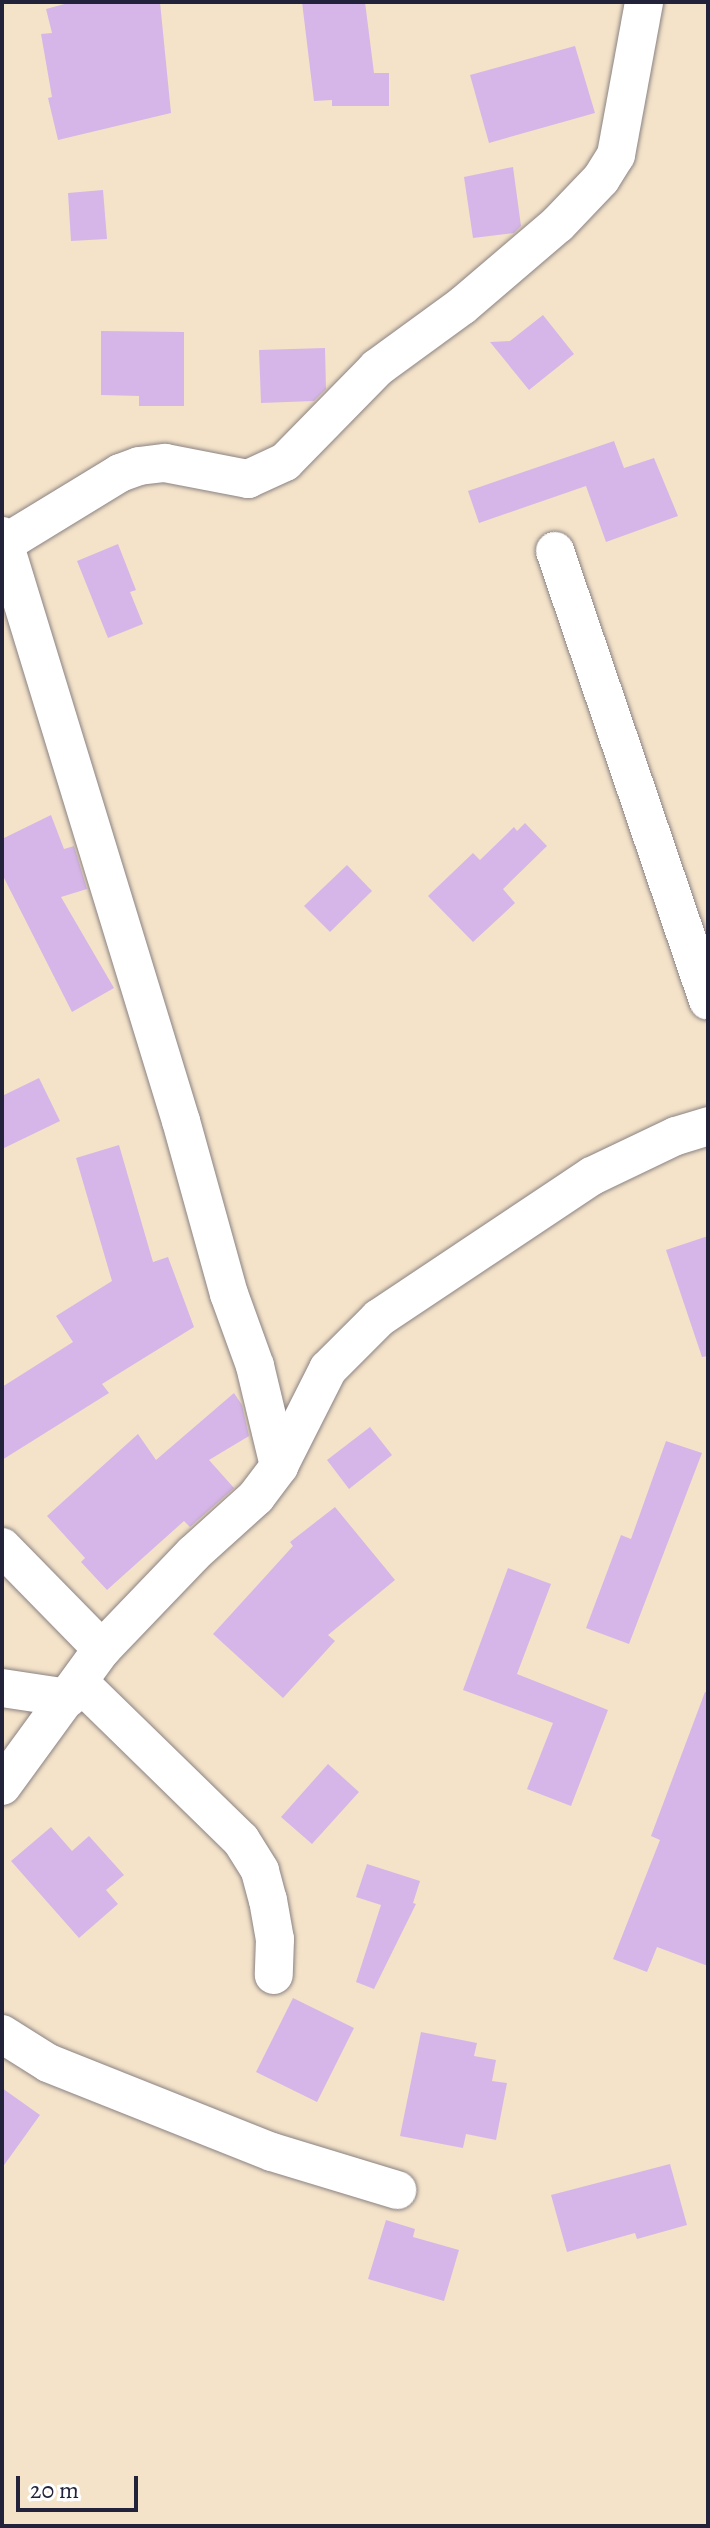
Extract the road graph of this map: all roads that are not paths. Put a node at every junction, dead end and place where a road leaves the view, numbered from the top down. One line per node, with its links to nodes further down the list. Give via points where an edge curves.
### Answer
1 (644, 2): 2 (street, via 616,155 601,179 558,224 462,306 377,368 285,462 248,479 165,463 139,466)
2 (3, 542): 6 (street, via 255,1366)
3 (555, 551): 4 (street)
4 (705, 981)
5 (708, 1126): 6 (street, via 592,1176 379,1318 328,1369)
6 (279, 1466): 8 (street, via 256,1497)
7 (2, 1547): 8 (street)
8 (102, 1649): 10 (street)
9 (2, 1688): 10 (street)
10 (73, 1690): 11 (street); 12 (street, via 241,1840 260,1871 268,1900)
11 (2, 1786)
12 (274, 1975)
13 (2, 2034): 14 (street, via 48,2063 272,2152)
14 (397, 2190)

